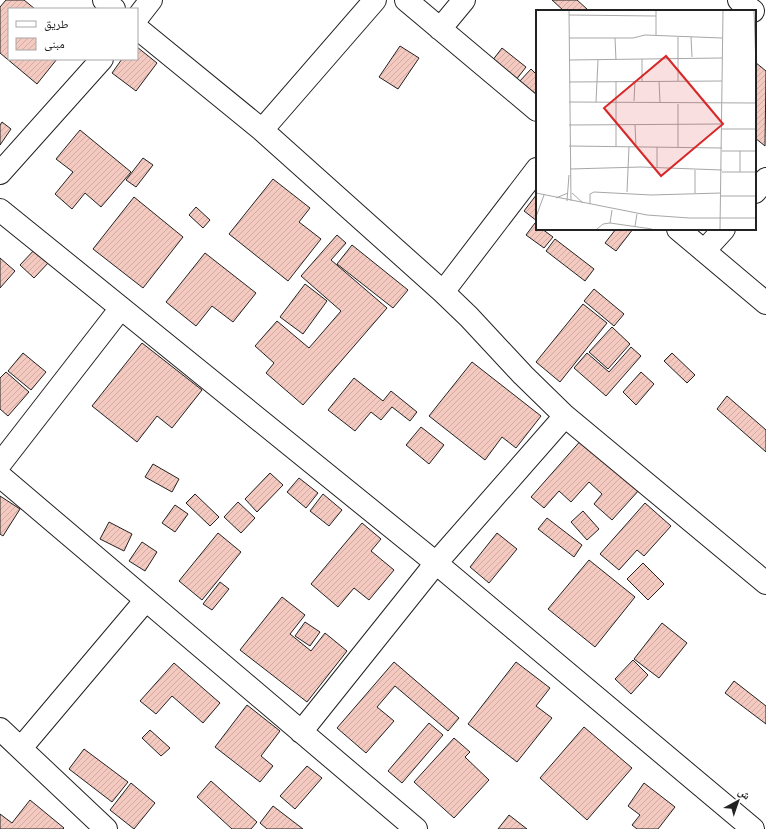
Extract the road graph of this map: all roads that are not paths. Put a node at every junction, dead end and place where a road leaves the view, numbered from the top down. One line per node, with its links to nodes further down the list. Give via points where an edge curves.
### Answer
1 (104, 0): 7 (street)
2 (151, 0): 10 (street)
3 (375, 0): 16 (street)
4 (406, 0): 12 (street)
5 (464, 0): 12 (street)
6 (739, 0): 8 (street)
7 (113, 8)
8 (752, 10)
9 (756, 14): 11 (street)
10 (138, 17)
11 (766, 22)
12 (440, 28): 15 (street)
13 (138, 29): 16 (street)
14 (101, 60): 18 (street)
15 (536, 109)
16 (262, 130): 25 (street)
17 (536, 170): 25 (street)
18 (0, 173)
19 (766, 179): 20 (street)
20 (756, 191)
21 (0, 210): 27 (street)
22 (679, 230): 24 (street)
23 (723, 230): 24 (street)
24 (704, 251): 26 (street)
25 (443, 292): 28 (street)
26 (766, 303)
27 (121, 308): 29 (street); 31 (street)
28 (565, 416): 31 (street); 32 (street)
29 (0, 464)
30 (0, 476): 33 (street)
31 (436, 563): 35 (street); 40 (street)
32 (766, 583)
33 (145, 600): 35 (street); 36 (street)
34 (0, 728): 36 (street)
35 (301, 732): 39 (street)
36 (21, 748): 38 (street)
37 (766, 820): 41 (street)
38 (106, 829)
39 (416, 829)
40 (753, 829)
41 (759, 829)

